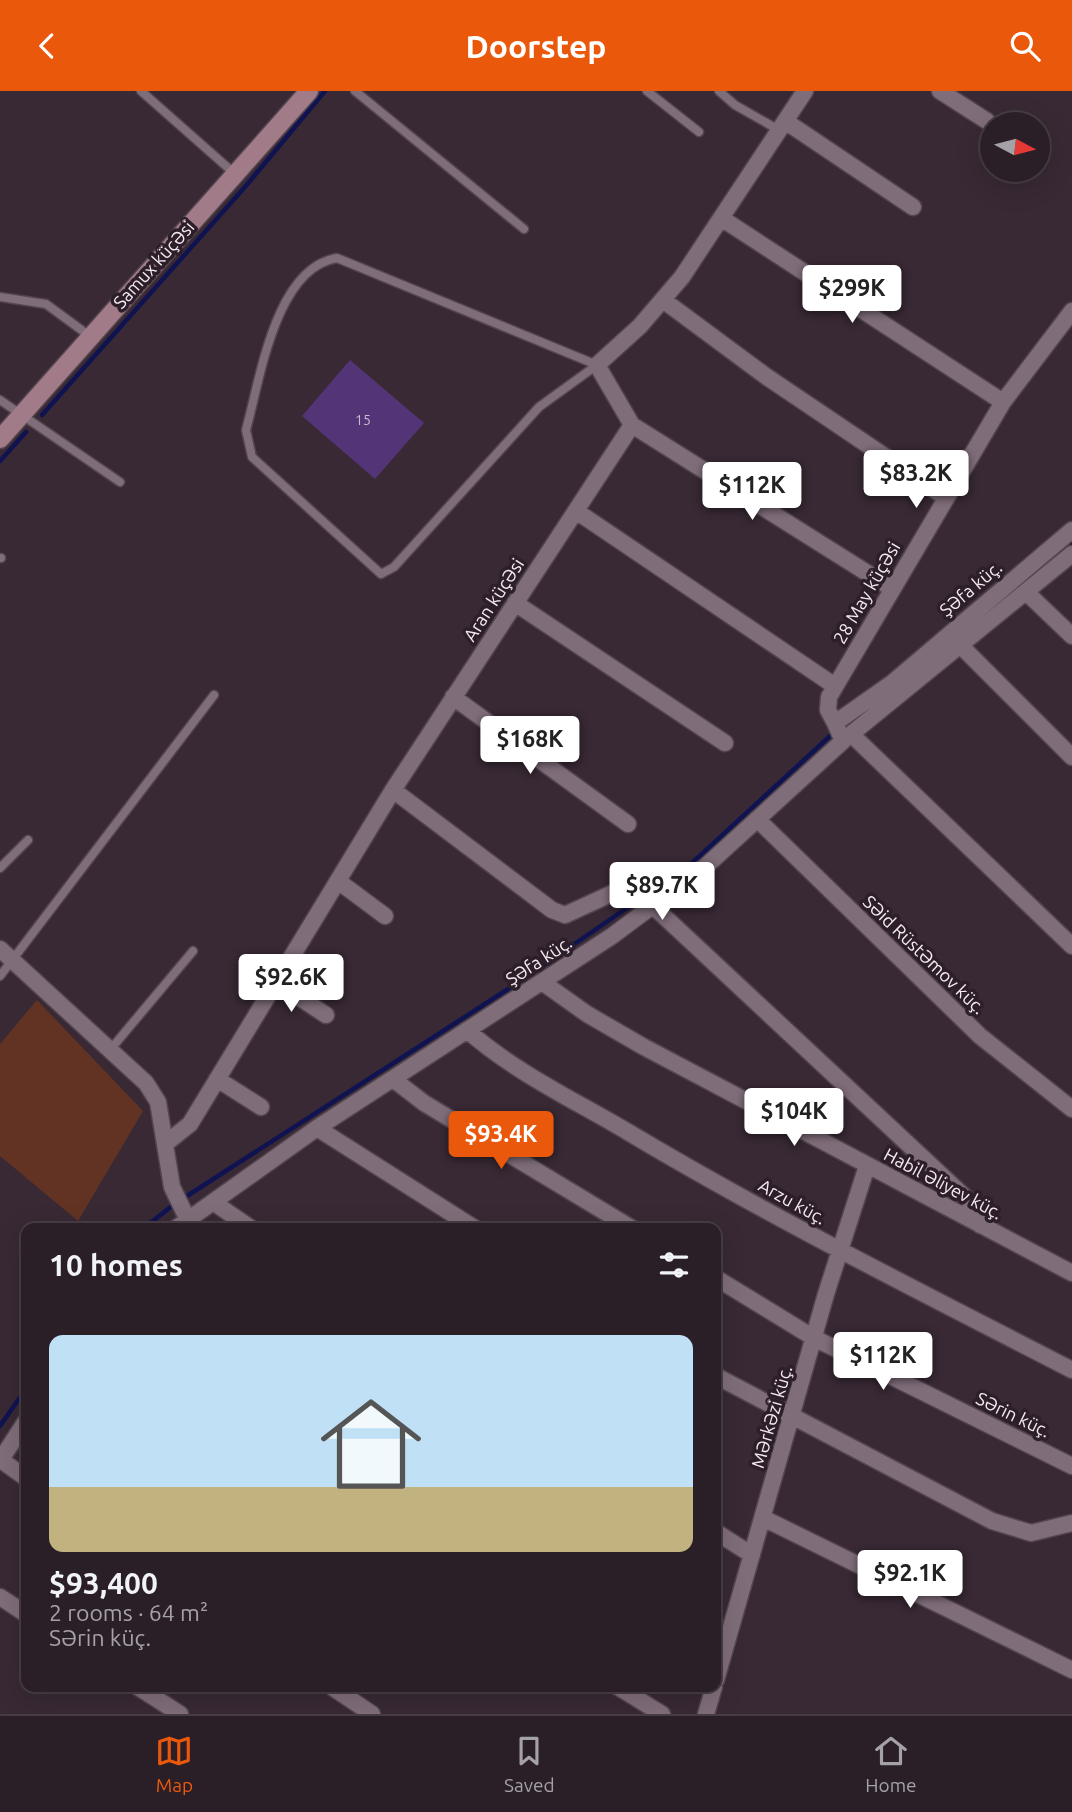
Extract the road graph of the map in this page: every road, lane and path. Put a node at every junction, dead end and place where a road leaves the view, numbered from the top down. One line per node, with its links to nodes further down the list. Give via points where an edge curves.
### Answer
1 (141, 91): 11 (lane)
2 (309, 91): 11 (main road, Samux küçəsi)
3 (355, 91): 14 (lane)
4 (647, 91): 10 (lane)
5 (719, 91): 9 (lane, via 735,105)
6 (805, 91): 9 (street)
7 (940, 91): 8 (street)
8 (980, 117)
9 (782, 126): 12 (street); 13 (street)
10 (699, 132)
11 (235, 174): 18 (main road, Samux küçəsi)
12 (913, 207)
13 (721, 218): 16 (street); 21 (street)
14 (524, 229)
15 (0, 297): 18 (lane, via 46,304)
16 (663, 300): 19 (street); 26 (street, via 767,377)
17 (1072, 311): 21 (street, 28 May küçəsi)
18 (91, 337): 22 (main road, Samux küçəsi)
19 (597, 365): 19 (lane, via 345,261 328,260 295,287 278,316 246,430 247,444 252,457 373,571 388,573 539,407); 23 (street)
20 (0, 400): 22 (lane)
21 (1003, 401): 26 (street, 28 May küçəsi)
22 (22, 414): 24 (main road, Samux küçəsi); 25 (lane)
23 (632, 425): 27 (street, Aran küçəsi); 30 (street)
24 (0, 439)
25 (120, 482)
26 (945, 497): 30 (street, 28 May küçəsi)
27 (576, 511): 32 (street, Aran küçəsi); 35 (street)
28 (1072, 530): 38 (street, Şəfa küç., via 892,683)
29 (1072, 554): 31 (street, Şəfa küç.)
30 (891, 588): 35 (street, 28 May küçəsi)
31 (1026, 592): 33 (street); 34 (street, Şəfa küç.)
32 (515, 603): 37 (street, Aran küçəsi); 40 (street)
33 (1072, 636)
34 (961, 645): 39 (street, Şəfa küç.); 41 (street)
35 (835, 686): 38 (street, 28 May küçəsi, via 827,704)
36 (214, 695): 54 (lane)
37 (453, 697): 42 (street, Aran küçəsi); 44 (street)
38 (835, 723): 39 (street)
39 (847, 738): 43 (street, Şəfa küç.); 51 (street)
40 (726, 743)
41 (1072, 757)
42 (393, 790): 47 (street, via 552,910 565,915); 48 (street, Aran küçəsi)
43 (757, 819): 49 (street, Şəfa küç.); 64 (street, Səid Rüstəmov küç., via 981,1036)
44 (628, 824)
45 (28, 840): 46 (lane)
46 (0, 868)
47 (640, 880)
48 (338, 881): 50 (street); 56 (street, Aran küçəsi)
49 (653, 906): 57 (street, Şəfa küç.); 74 (street, via 967,1199 977,1211)
50 (385, 916)
51 (1072, 946)
52 (0, 949): 54 (street)
53 (193, 951): 60 (lane)
54 (13, 961): 55 (lane); 60 (street)
55 (0, 976)
56 (276, 982): 58 (street); 61 (street, Aran küçəsi)
57 (542, 982): 59 (street, Şəfa küç.); 67 (street, Habil Əliyev küç., via 644,1047)
58 (326, 1015)
59 (467, 1030): 62 (street, Şəfa küç.); 75 (street, Arzu küç., via 503,1059)
60 (110, 1050): 66 (street, via 146,1083 158,1102)
61 (217, 1079): 63 (street); 66 (street, Aran küçəsi, via 190,1124)
62 (393, 1079): 65 (street, Şəfa küç.); 73 (street)
63 (261, 1107)
64 (1072, 1109)
65 (317, 1128): 68 (street, Şəfa küç.); 72 (street)
66 (165, 1144): 69 (street)
67 (867, 1165): 74 (street, Habil Əliyev küç.); 75 (street, Mərkəzi küç.)
68 (213, 1202): 70 (street, Şəfa küç.); 71 (street)
69 (182, 1223)
70 (183, 1223)
71 (243, 1223)
72 (467, 1223)
73 (623, 1223)
74 (980, 1225): 76 (street, Habil Əliyev küç.)
75 (840, 1250): 78 (street, Mərkəzi küç.); 79 (street, Arzu küç.)
76 (1072, 1273)
77 (721, 1281): 78 (street, Sərin küç.)
78 (814, 1338): 81 (street, Mərkəzi küç.); 84 (street, Sərin küç.)
79 (1072, 1370)
80 (721, 1378): 81 (street)
81 (793, 1416): 86 (street, Mərkəzi küç.); 87 (street, via 1015,1530 1044,1532)
82 (21, 1429): 83 (street)
83 (0, 1461): 85 (street)
84 (1072, 1466)
85 (21, 1475)
86 (763, 1518): 89 (street, Mərkəzi küç.); 93 (street)
87 (1072, 1523)
88 (721, 1535): 89 (street)
89 (752, 1555): 92 (street, Mərkəzi küç.)
90 (0, 1597): 91 (street)
91 (21, 1611)
92 (721, 1641)
93 (1072, 1670)
94 (146, 1692): 98 (street)
95 (339, 1692): 99 (street)
96 (626, 1692): 100 (street)
97 (713, 1692): 101 (street)
98 (180, 1714)
99 (372, 1714)
100 (662, 1714)
101 (706, 1714)

